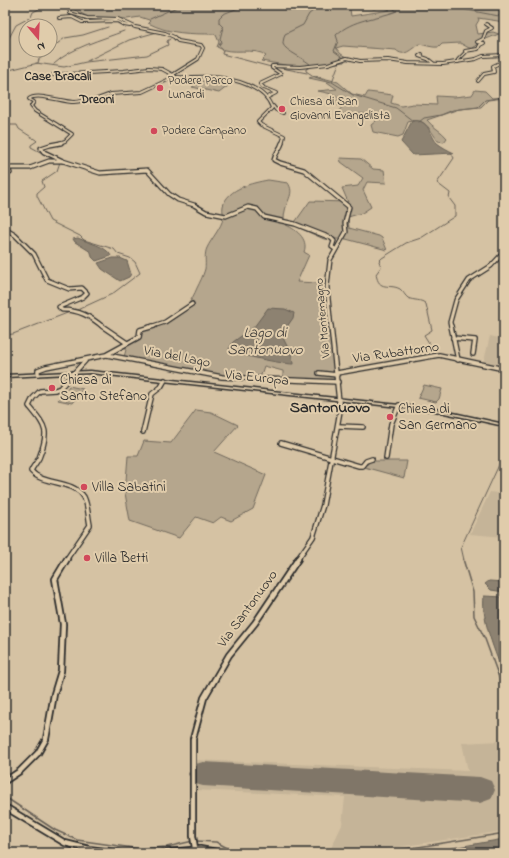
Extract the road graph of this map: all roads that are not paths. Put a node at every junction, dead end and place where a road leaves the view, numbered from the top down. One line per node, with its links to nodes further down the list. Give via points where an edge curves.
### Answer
1 (57, 5): 8 (street, via 69,8 70,13 85,18 118,18)
2 (379, 5): 5 (street)
3 (414, 5): 4 (street)
4 (424, 5)
5 (374, 6)
6 (59, 18): 8 (street, via 72,17 82,22 117,21)
7 (486, 24): 11 (street, via 492,28 486,31 478,42 484,43 478,48 466,51)
8 (134, 26): 15 (street, via 165,33 178,41 203,48 198,59)
9 (422, 54): 13 (street, via 419,56)
10 (504, 55): 11 (street)
11 (458, 62): 13 (street)
12 (504, 62): 16 (street, via 494,64 494,72 484,74)
13 (433, 63): 17 (street, via 360,61 346,58 328,64 272,66 281,74 260,84 276,93)
14 (52, 75): 15 (street, via 77,75 146,67 168,70)
15 (174, 76): 17 (street, via 188,79 224,78); 20 (street, via 142,92 111,94 92,101 90,99 74,102 40,96 30,98 34,102 32,106 35,111 72,134 63,143 41,148)
16 (478, 81)
17 (268, 97): 18 (street)
18 (272, 103): 19 (street, via 276,110); 23 (street, Via Montemagno, via 272,108 258,122 284,136 274,160 277,163 301,168 349,207 345,223 346,232)
19 (283, 113)
20 (63, 161): 21 (street, via 46,161 30,168 8,168 10,173); 23 (street, via 100,173 147,170 169,194 206,212 231,216 245,207 253,208 264,217 295,224 331,238 334,241 332,248)
21 (5, 176)
22 (5, 229): 27 (street, via 15,235 35,255 47,280 69,289 80,287 86,291 83,297 59,307 62,310 90,316)
23 (335, 249): 36 (street, Via Montemagno, via 330,260 327,287)
24 (504, 252): 26 (street, via 491,266 470,280 456,300 450,322)
25 (192, 304): 27 (street, via 165,322 140,330 138,337)
26 (453, 338): 28 (street, via 475,340); 30 (street)
27 (127, 343): 29 (street)
28 (473, 354)
29 (108, 355): 31 (street); 39 (street, Via del Lago, via 222,377)
30 (458, 360): 32 (street, Via Rubattorno); 36 (street, Via Rubattorno, via 437,355)
31 (85, 361): 33 (street); 35 (street, via 47,367 38,370)
32 (504, 369)
33 (76, 371): 35 (main road, Via Europa); 38 (main road, Via Europa); 50 (street, via 56,390 39,391 29,406 46,430 39,459 31,471 39,478 71,487 83,496 90,525 55,578 63,624 61,671 46,739 38,753 20,771)
34 (318, 372): 36 (street, Via Rubattorno)
35 (38, 374): 37 (main road, Via Europa)
36 (337, 374): 39 (street, Via Montemagno)
37 (5, 376)
38 (165, 380): 40 (main road, Via Europa); 45 (street, via 152,394)
39 (338, 382): 40 (street, Via Montemagno)
40 (340, 399): 41 (main road, Via Europa); 43 (street, Via Santonuovo)
41 (399, 406): 42 (main road, Via Europa, via 443,411); 47 (street, via 391,424)
42 (504, 425)
43 (338, 426): 44 (street); 48 (street, Via Santonuovo)
44 (363, 427)
45 (143, 432)
46 (281, 443): 48 (street)
47 (386, 458)
48 (332, 459): 49 (street, via 360,467); 52 (street, Via Santonuovo, via 323,505 313,537 255,623 229,655 204,698 193,739 192,753)
49 (372, 459)
50 (5, 781)
51 (5, 807): 53 (street, via 65,843)
52 (195, 847): 54 (street); 55 (street, via 209,848)
53 (119, 853)
54 (162, 853)
55 (222, 853)

